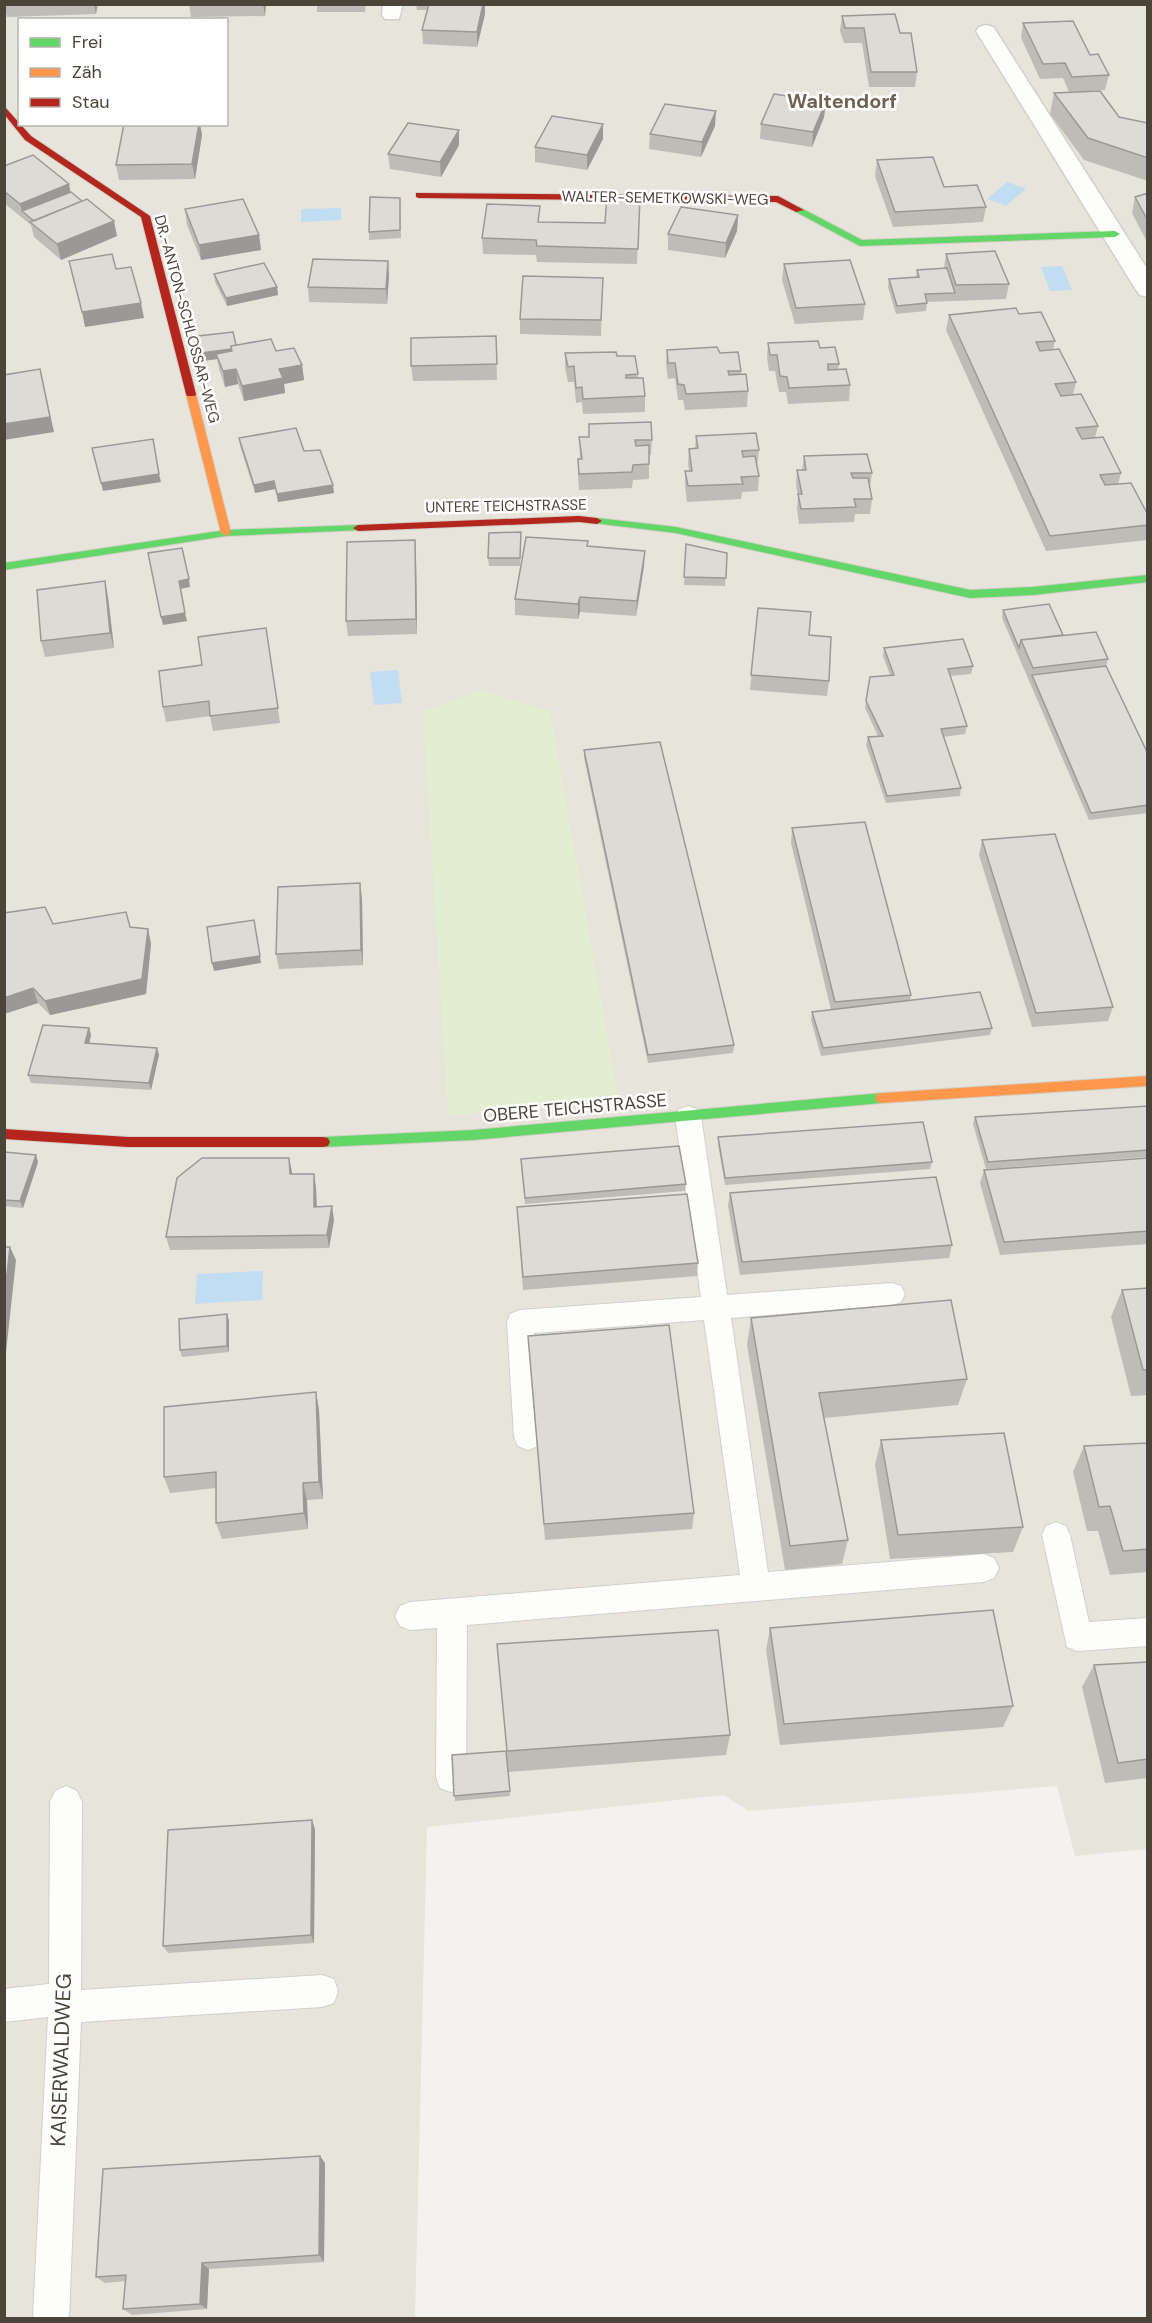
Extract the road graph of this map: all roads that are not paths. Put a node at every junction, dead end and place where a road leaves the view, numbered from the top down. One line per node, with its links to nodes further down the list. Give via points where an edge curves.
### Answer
1 (986, 31): 6 (street)
2 (4, 108): 4 (street, DR.-ANTON-SCHLOSSAR-WEG)
3 (18, 126): 8 (street, DR.-ANTON-SCHLOSSAR-WEG, via 28,138 145,216)
4 (18, 126)
5 (419, 195): 6 (street, WALTER-SEMETKOWSKI-WEG, via 778,199 860,243)
6 (1115, 234): 7 (street)
7 (1148, 290)
8 (226, 533): 9 (street, UNTERE TEICHSTRASSE); 10 (street, UNTERE TEICHSTRASSE, via 579,519 676,530 970,594)
9 (4, 567)
10 (1148, 578)
11 (1148, 1081): 12 (street, OBERE TEICHSTRASSE, via 825,1102)
12 (688, 1116): 13 (street, OBERE TEICHSTRASSE, via 473,1135 308,1143 128,1142); 15 (lane)
13 (4, 1134)
14 (892, 1294): 15 (lane)
15 (715, 1308): 16 (lane, via 520,1322); 19 (lane)
16 (528, 1437)
17 (1056, 1534): 22 (lane, via 1077,1637)
18 (984, 1568): 19 (lane)
19 (756, 1587): 20 (lane)
20 (452, 1612): 21 (lane); 23 (lane)
21 (410, 1616)
22 (1148, 1632)
23 (451, 1777)
24 (66, 1802): 26 (lane, KAISERWALDWEG)
25 (322, 1991): 26 (lane)
26 (65, 2002): 27 (lane); 28 (lane, KAISERWALDWEG)
27 (4, 2006)
28 (51, 2319)

